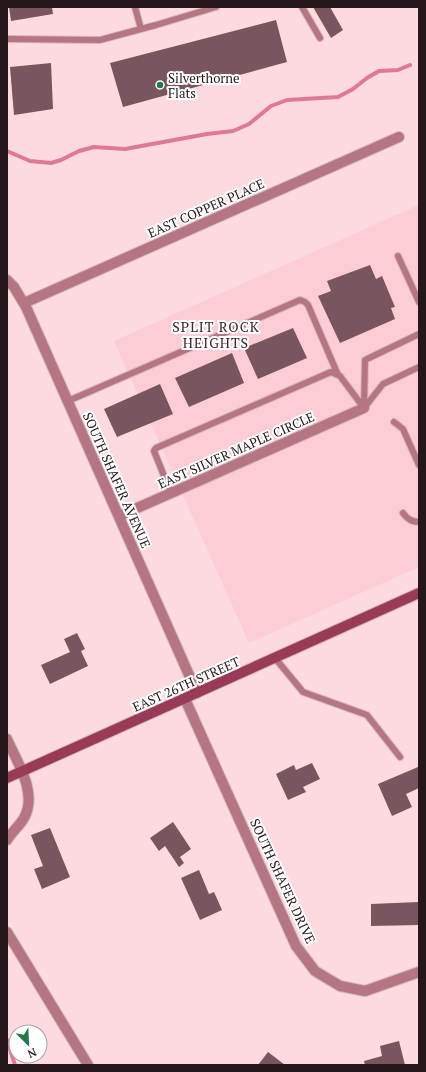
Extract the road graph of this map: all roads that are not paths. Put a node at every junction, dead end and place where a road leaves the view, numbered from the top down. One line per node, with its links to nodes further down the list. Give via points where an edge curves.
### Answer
1 (135, 7): 4 (lane)
2 (216, 7): 4 (lane)
3 (302, 7): 5 (lane)
4 (141, 29): 6 (lane, via 100,40)
5 (320, 38)
6 (7, 39)
7 (399, 137): 11 (street, EAST COPPER PLACE)
8 (398, 256): 10 (lane)
9 (7, 280): 11 (street, SOUTH SHAFER AVENUE, via 14,286)
10 (419, 302)
11 (24, 303): 15 (street, SOUTH SHAFER AVENUE)
12 (419, 334): 16 (lane, via 365,360)
13 (419, 367): 16 (lane, via 383,384)
14 (338, 375): 15 (lane, via 308,305 300,300); 16 (lane); 19 (lane, via 331,372 324,374 156,448 156,459)
15 (68, 401): 21 (street, SOUTH SHAFER AVENUE)
16 (364, 408): 19 (street, EAST SILVER MAPLE CIRCLE)
17 (394, 422): 18 (lane, via 403,429)
18 (419, 465)
19 (171, 493): 21 (street, EAST SILVER MAPLE CIRCLE)
20 (404, 513): 22 (lane, via 410,520)
21 (119, 516): 25 (street, SOUTH SHAFER AVENUE)
22 (419, 522)
23 (419, 594): 24 (main road, EAST 26TH STREET)
24 (275, 658): 25 (main road, EAST 26TH STREET); 28 (lane, via 303,692 367,714)
25 (197, 694): 26 (main road, EAST 26TH STREET)
26 (185, 699): 29 (main road, EAST 26TH STREET); 33 (street, SOUTH SHAFER DRIVE, via 296,946 315,970 340,986 365,991)
27 (7, 739): 29 (street)
28 (400, 757)
29 (22, 772): 30 (main road, EAST 26TH STREET); 31 (street, via 29,791 29,805 24,818)
30 (7, 778)
31 (7, 840)
32 (7, 932): 34 (street)
33 (419, 972)
34 (88, 1065)

